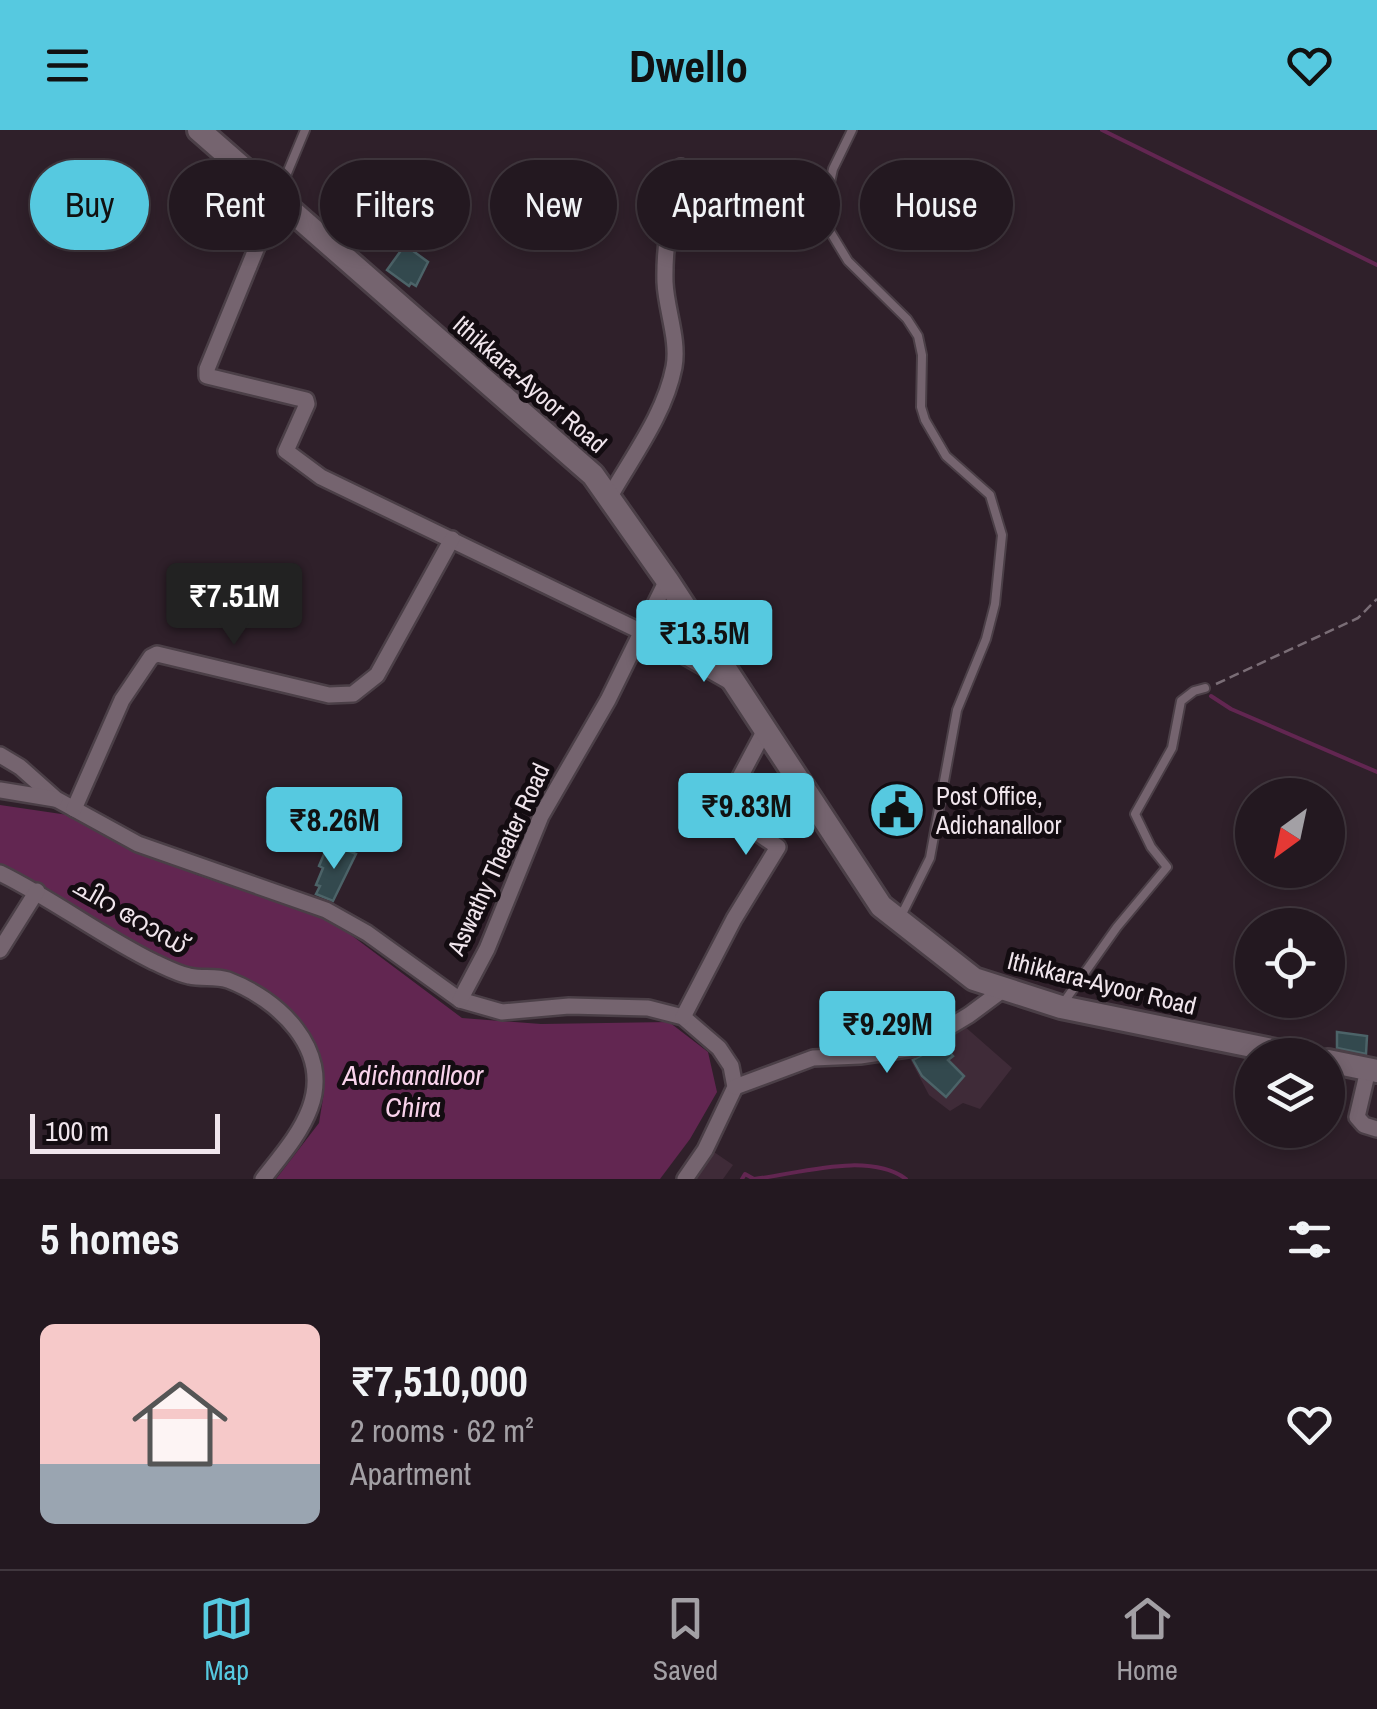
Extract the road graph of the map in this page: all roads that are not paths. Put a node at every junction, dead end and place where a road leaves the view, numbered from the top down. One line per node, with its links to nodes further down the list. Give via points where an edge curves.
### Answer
1 (199, 130): 4 (main road, Ithikkara-Ayoor Road)
2 (305, 130): 5 (lane)
3 (852, 130): 22 (lane, via 833,169 825,223 848,261 918,336 925,420 946,456 990,495 1002,534 995,604 957,710 930,858)
4 (233, 160)
5 (293, 160)
6 (300, 218): 9 (main road, Ithikkara-Ayoor Road, via 593,474)
7 (256, 250): 10 (street, via 207,376 306,400 287,455 359,498)
8 (666, 250): 9 (street, via 675,362 656,416)
9 (609, 498): 11 (main road, Ithikkara-Ayoor Road)
10 (452, 540): 12 (street); 19 (street, via 377,675 352,694 328,695 151,657 122,700)
11 (666, 580): 12 (street, Aswathy Theater Road); 13 (main road, Ithikkara-Ayoor Road)
12 (642, 632): 13 (street); 25 (street, Aswathy Theater Road, via 541,816)
13 (736, 685): 15 (main road, Ithikkara-Ayoor Road)
14 (1205, 688): 26 (lane, via 1181,701 1172,748 1134,814 1167,867)
15 (764, 730): 22 (main road, Ithikkara-Ayoor Road, via 881,906); 27 (street, via 723,808 778,847)
16 (0, 754): 18 (street)
17 (0, 790): 18 (street)
18 (56, 799): 19 (street)
19 (74, 809): 25 (street, via 138,844 326,910)
20 (0, 873): 21 (street, ചിറ റോഡ്)
21 (37, 891): 23 (street); 33 (street, ചിറ റോഡ്, via 151,960 188,976 232,982 295,1023 310,1056 314,1094 300,1130)
22 (899, 920): 24 (main road, Ithikkara-Ayoor Road, via 974,979)
23 (0, 950)
24 (1004, 989): 26 (main road, Ithikkara-Ayoor Road); 31 (street, via 914,1048 812,1058)
25 (460, 1000): 27 (street, via 502,1012 648,1008)
26 (1061, 1007): 28 (main road, Ithikkara-Ayoor Road)
27 (683, 1017): 31 (street, via 720,1048)
28 (1235, 1043)
29 (1345, 1065): 30 (main road)
30 (1372, 1071): 32 (street, via 1356,1118)
31 (735, 1087): 34 (street)
32 (1377, 1129)
33 (263, 1179)
34 (684, 1179)

